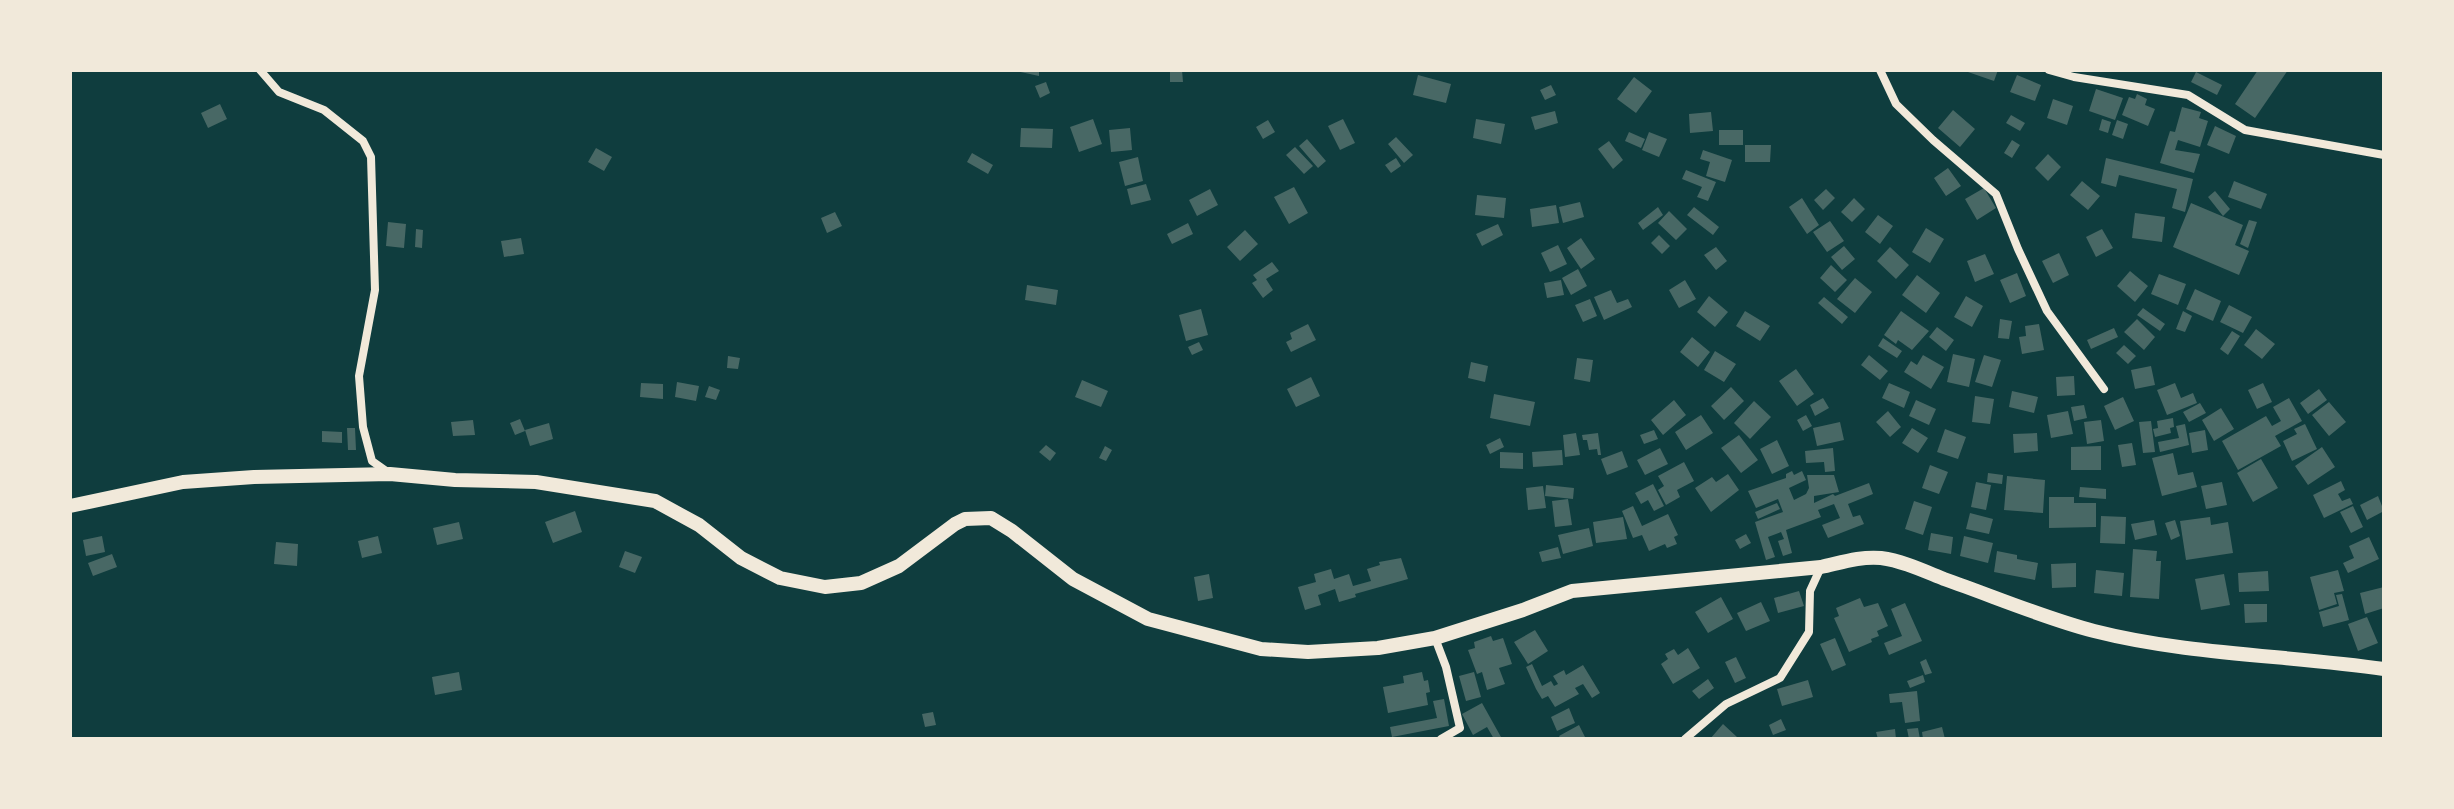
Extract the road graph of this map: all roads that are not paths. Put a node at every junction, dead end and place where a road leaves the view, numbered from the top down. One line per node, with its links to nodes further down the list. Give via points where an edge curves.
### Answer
1 (260, 70): 6 (street, via 279,92 324,110 363,141 371,157 375,290 362,352 360,404 372,461)
2 (1880, 70): 5 (street, via 1896,104 1996,194 2047,311)
3 (2049, 70): 4 (street, via 2188,95 2245,130)
4 (2384, 155)
5 (2104, 389)
6 (390, 474): 7 (main road, via 183,482); 9 (main road, via 536,482 655,501 754,565 780,578 825,587 861,583 899,566 965,519 991,518 1073,579 1148,619 1261,649 1378,648)
7 (70, 506)
8 (1821, 567): 9 (main road, via 1572,591); 10 (main road, via 1860,558 1894,561 2093,631 2204,650); 12 (street, via 1810,591 1809,632 1780,678 1726,704)
9 (1435, 638): 11 (street, via 1460,728)
10 (2384, 669)
11 (1441, 739)
12 (1685, 739)

